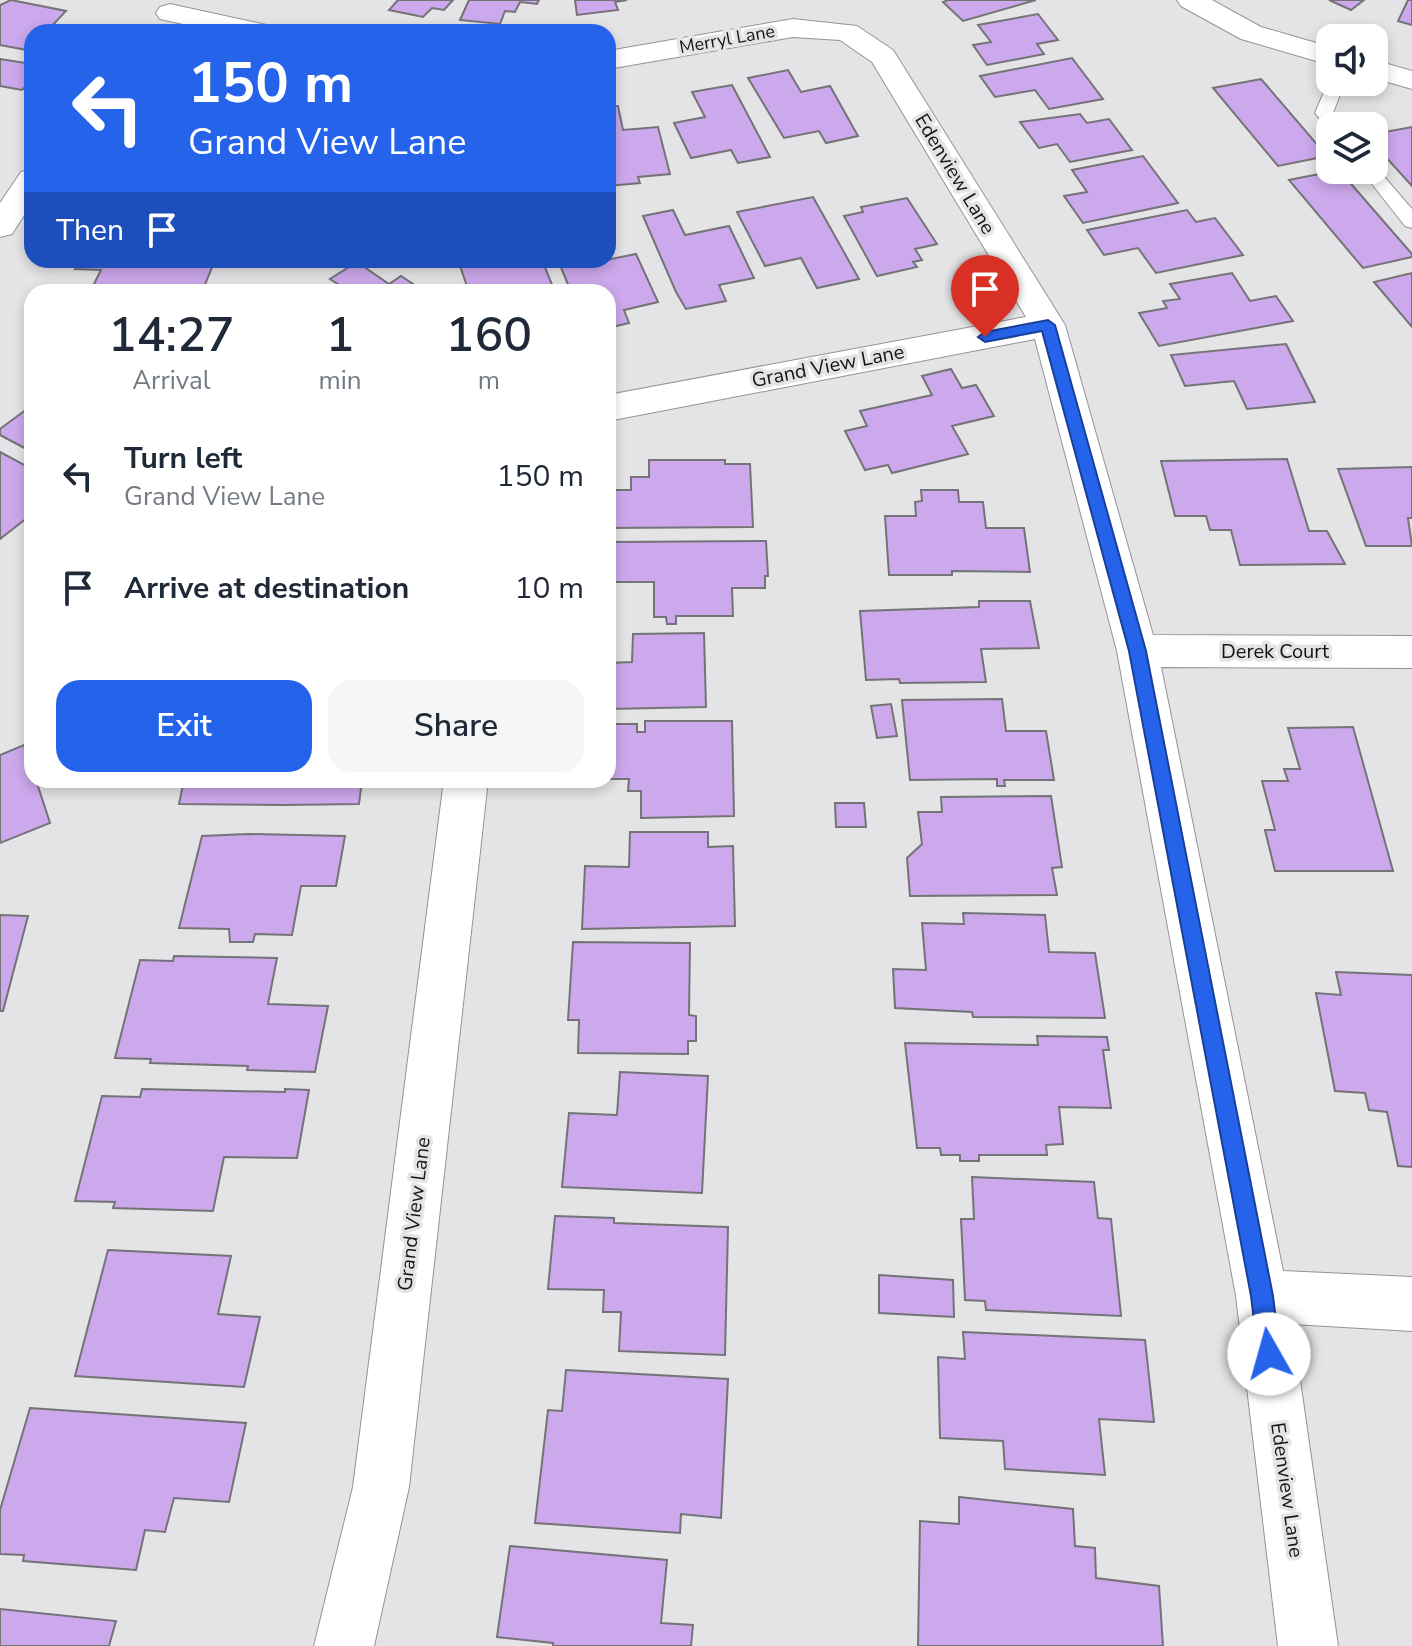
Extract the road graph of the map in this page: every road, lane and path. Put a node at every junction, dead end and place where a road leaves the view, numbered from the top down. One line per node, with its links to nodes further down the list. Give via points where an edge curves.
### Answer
1 (1191, 0): 5 (street, via 1251,33)
2 (170, 15): 3 (street)
3 (218, 24)
4 (847, 32): 6 (street, Merryl Lane, via 793,28); 13 (street, Edenview Lane, via 883,56)
5 (1316, 52)
6 (616, 59)
7 (1388, 73): 8 (street)
8 (1412, 80)
9 (1381, 184): 11 (lane)
10 (24, 191): 12 (street)
11 (1412, 222)
12 (0, 227)
13 (1048, 325): 14 (street, Grand View Lane); 15 (street, Edenview Lane)
14 (616, 406)
15 (1137, 651): 16 (street, Derek Court); 18 (street, Edenview Lane)
16 (1412, 652)
17 (465, 788): 20 (street, Grand View Lane, via 381,1487)
18 (1262, 1296): 19 (street); 21 (street, Edenview Lane)
19 (1412, 1304)
20 (344, 1646)
21 (1308, 1646)

